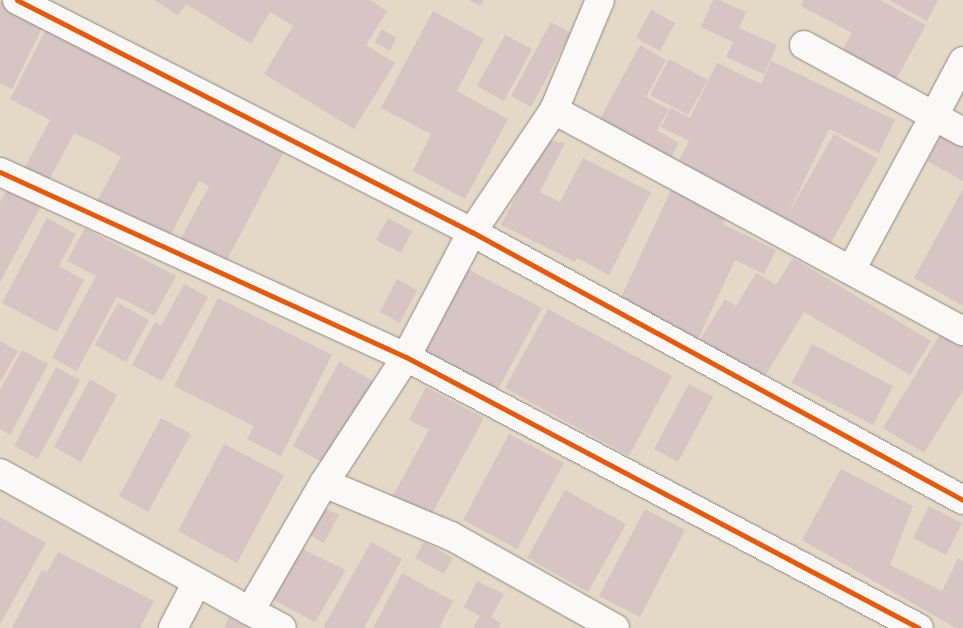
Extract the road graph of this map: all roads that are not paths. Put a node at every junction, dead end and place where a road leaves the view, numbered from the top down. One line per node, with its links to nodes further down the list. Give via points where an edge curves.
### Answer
1 (17, 0): 9 (street)
2 (600, 0): 5 (street)
3 (804, 45): 6 (street)
4 (963, 62): 6 (street)
5 (554, 110): 9 (street); 10 (street)
6 (934, 116): 7 (street); 10 (street)
7 (963, 132)
8 (0, 172): 12 (street)
9 (472, 232): 12 (street); 15 (street)
10 (851, 270): 11 (street)
11 (963, 331)
12 (406, 357): 14 (street); 21 (street)
13 (0, 473): 16 (street)
14 (324, 483): 17 (street); 20 (street, via 451,536)
15 (963, 500)
16 (197, 582): 17 (street); 18 (street)
17 (250, 611): 19 (street)
18 (173, 628)
19 (282, 628)
20 (615, 628)
21 (919, 628)

